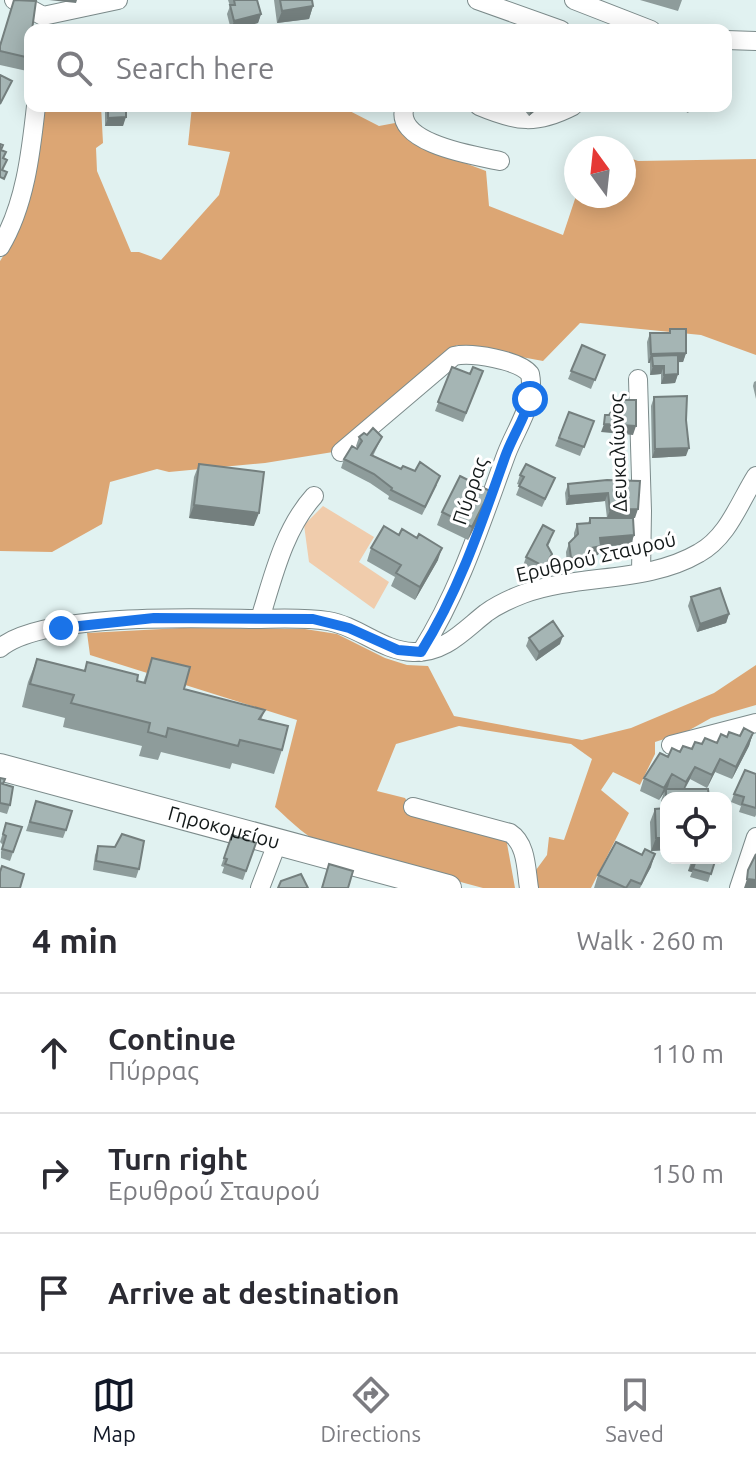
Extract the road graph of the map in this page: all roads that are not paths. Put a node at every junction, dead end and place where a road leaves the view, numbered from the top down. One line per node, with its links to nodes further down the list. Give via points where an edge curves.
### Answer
1 (14, 0): 5 (street)
2 (118, 0): 5 (street)
3 (477, 0): 6 (street)
4 (574, 0): 7 (street)
5 (43, 23)
6 (544, 24)
7 (636, 24)
8 (732, 40): 9 (street)
9 (756, 41)
10 (35, 112): 15 (street, via 26,170)
11 (403, 112): 14 (street, via 417,136)
12 (499, 112): 13 (street, via 529,121)
13 (560, 112)
14 (500, 161)
15 (0, 247)
16 (638, 379): 20 (street, Δευκαλίωνος)
17 (341, 452): 23 (street, Πύρρας, via 454,356 509,362 530,374 528,404 483,523)
18 (756, 476): 20 (street, Ερυθρού Σταυρού, via 725,530 708,548)
19 (314, 496): 21 (street, via 284,547)
20 (641, 573): 23 (street, Ερυθρού Σταυρού, via 526,593 490,610 447,645)
21 (260, 619): 22 (street, via 113,621 31,634); 23 (street, via 333,622 390,647)
22 (0, 648)
23 (421, 652)
24 (756, 723): 25 (street)
25 (671, 745)
26 (0, 767): 29 (main road, Γηροκομείου)
27 (413, 807): 33 (street, via 516,837)
28 (756, 837): 34 (street)
29 (278, 841): 30 (main road, Γηροκομείου); 31 (street)
30 (401, 882): 32 (main road, Γηροκομείου)
31 (260, 888)
32 (448, 888)
33 (529, 888)
34 (739, 888)

